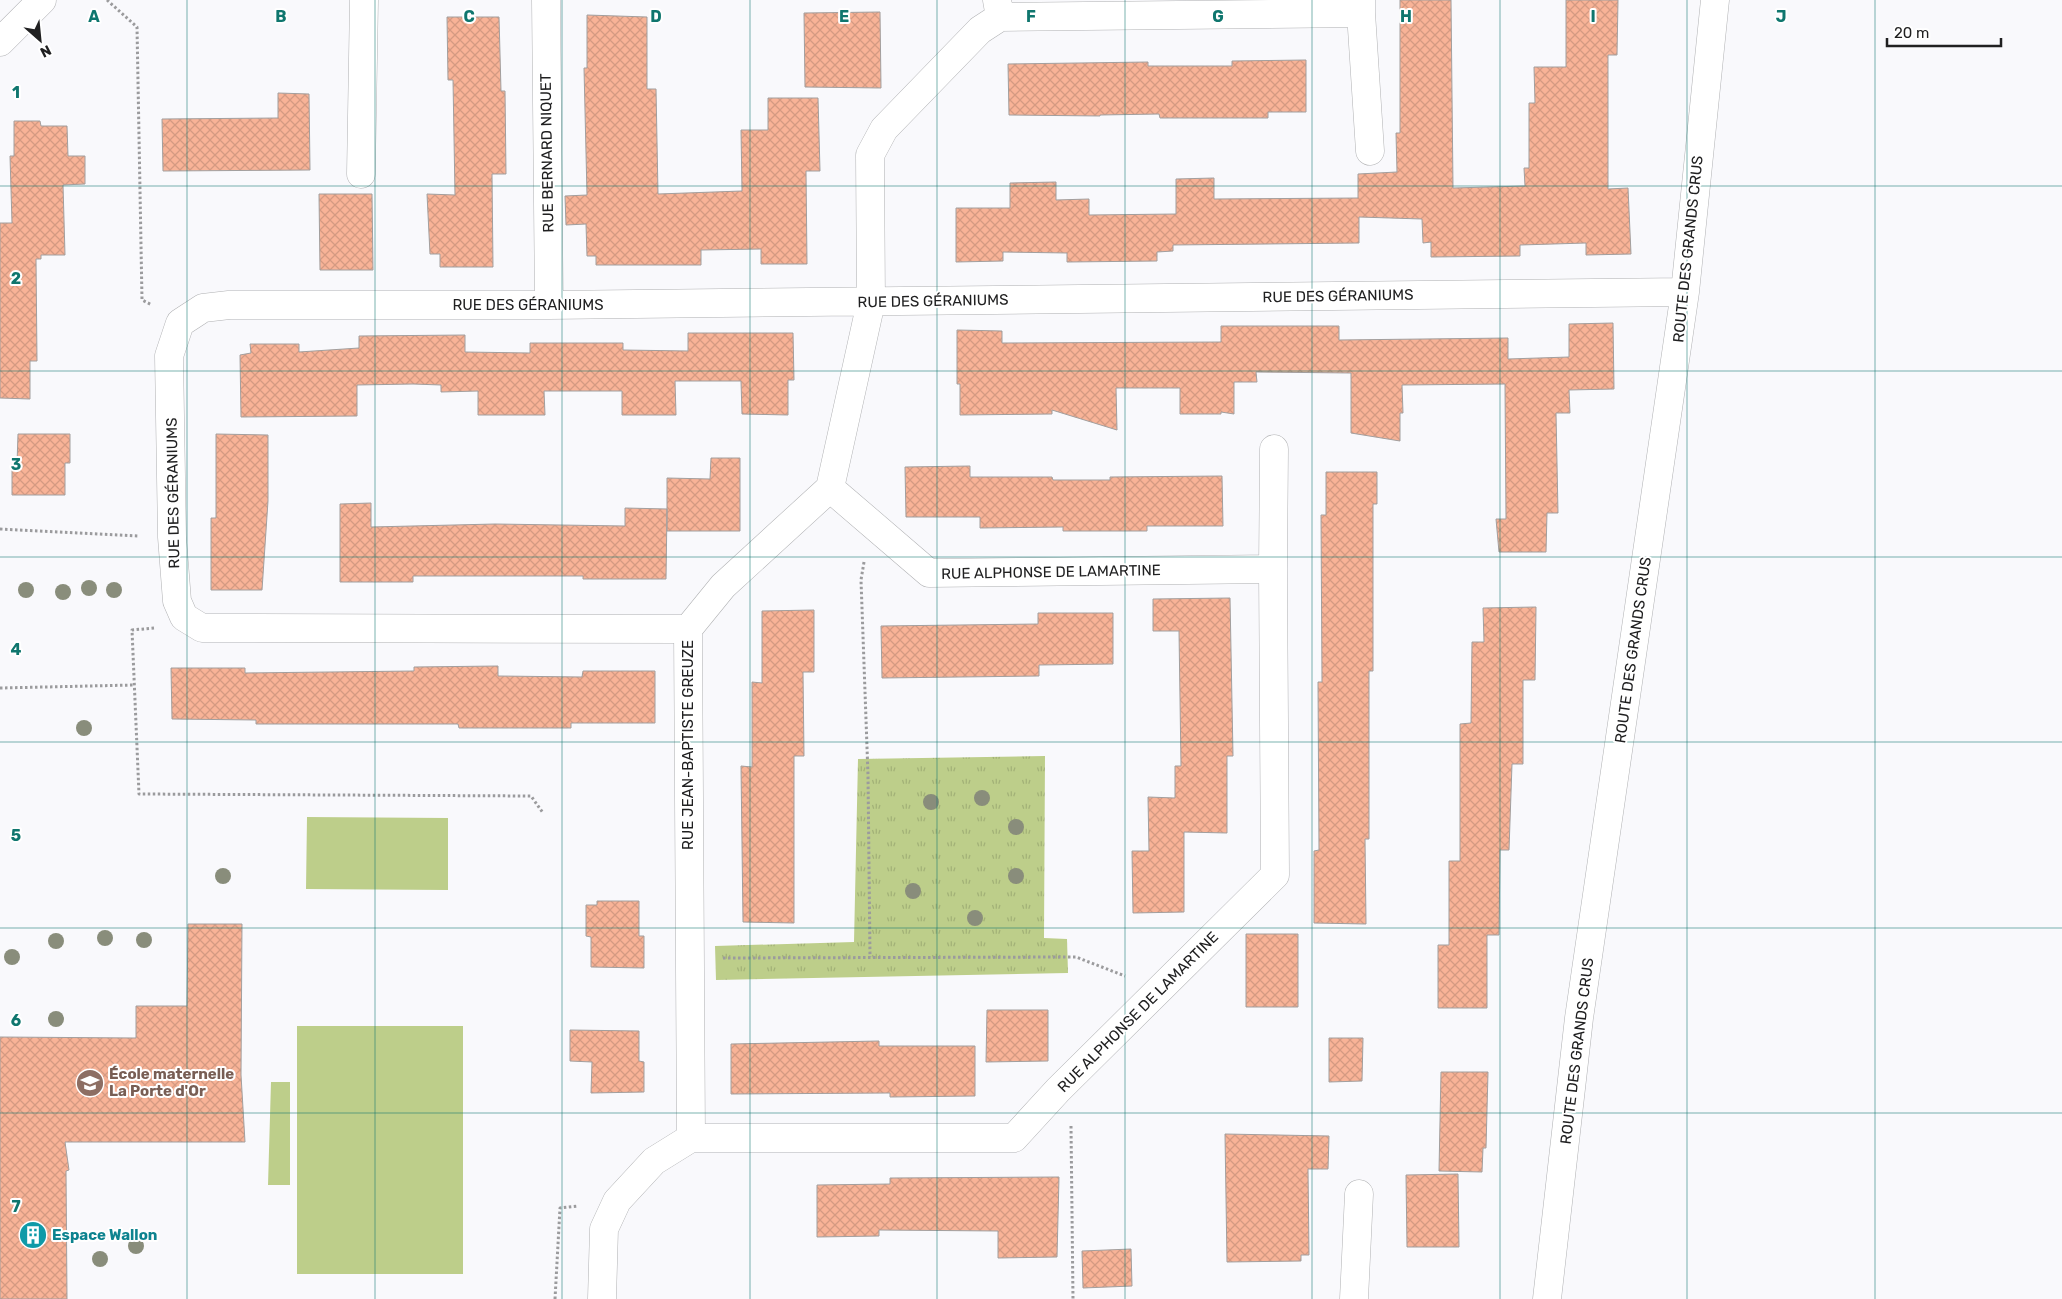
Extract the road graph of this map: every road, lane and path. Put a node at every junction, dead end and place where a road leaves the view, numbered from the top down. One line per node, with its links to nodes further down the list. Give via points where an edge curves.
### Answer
1 (107, 0): 14 (path, via 137,27 142,300)
2 (364, 0): 10 (street)
3 (546, 0): 13 (street, RUE BERNARD NIQUET)
4 (1715, 0): 11 (street, ROUTE DES GRANDS CRUS)
5 (35, 2): 8 (street)
6 (1361, 6): 7 (street); 9 (street)
7 (999, 8): 12 (street, via 884,129 870,155)
8 (0, 42)
9 (1370, 151)
10 (361, 174)
11 (1685, 292): 12 (street, RUE DES GÉRANIUMS); 35 (street, ROUTE DES GRANDS CRUS, via 1579,1018)
12 (871, 302): 13 (street, RUE DES GÉRANIUMS); 16 (street)
13 (549, 305): 14 (street, RUE DES GÉRANIUMS, via 230,304 203,308)
14 (180, 323): 19 (street, RUE DES GÉRANIUMS, via 169,356)
15 (1274, 449): 20 (street, RUE ALPHONSE DE LAMARTINE)
16 (830, 488): 17 (street, RUE ALPHONSE DE LAMARTINE); 22 (street, RUE JEAN-BAPTISTE GREUZE, via 723,586)
17 (870, 522): 20 (street, RUE ALPHONSE DE LAMARTINE, via 929,573); 26 (path, via 861,580)
18 (0, 529): 19 (path)
19 (172, 537): 21 (street, RUE DES GÉRANIUMS, via 177,601)
20 (1273, 569): 28 (street, RUE ALPHONSE DE LAMARTINE, via 1275,876)
21 (184, 616): 22 (street, via 202,628); 23 (path, via 157,628 132,630)
22 (688, 629): 27 (street, RUE JEAN-BAPTISTE GREUZE)
23 (134, 685): 24 (path); 25 (path, via 139,794 531,796)
24 (0, 688)
25 (543, 813)
26 (870, 957): 27 (path); 28 (path, via 1076,957)
27 (690, 959): 30 (street, RUE JEAN-BAPTISTE GREUZE)
28 (1160, 990): 29 (street, RUE ALPHONSE DE LAMARTINE)
29 (1058, 1090): 30 (street, RUE ALPHONSE DE LAMARTINE, via 1014,1138); 33 (path, via 1070,1119)
30 (691, 1138): 32 (street, via 654,1161 616,1200 604,1229)
31 (1359, 1194): 34 (street)
32 (602, 1299)
33 (1073, 1299)
34 (1354, 1299)
35 (1547, 1299)

